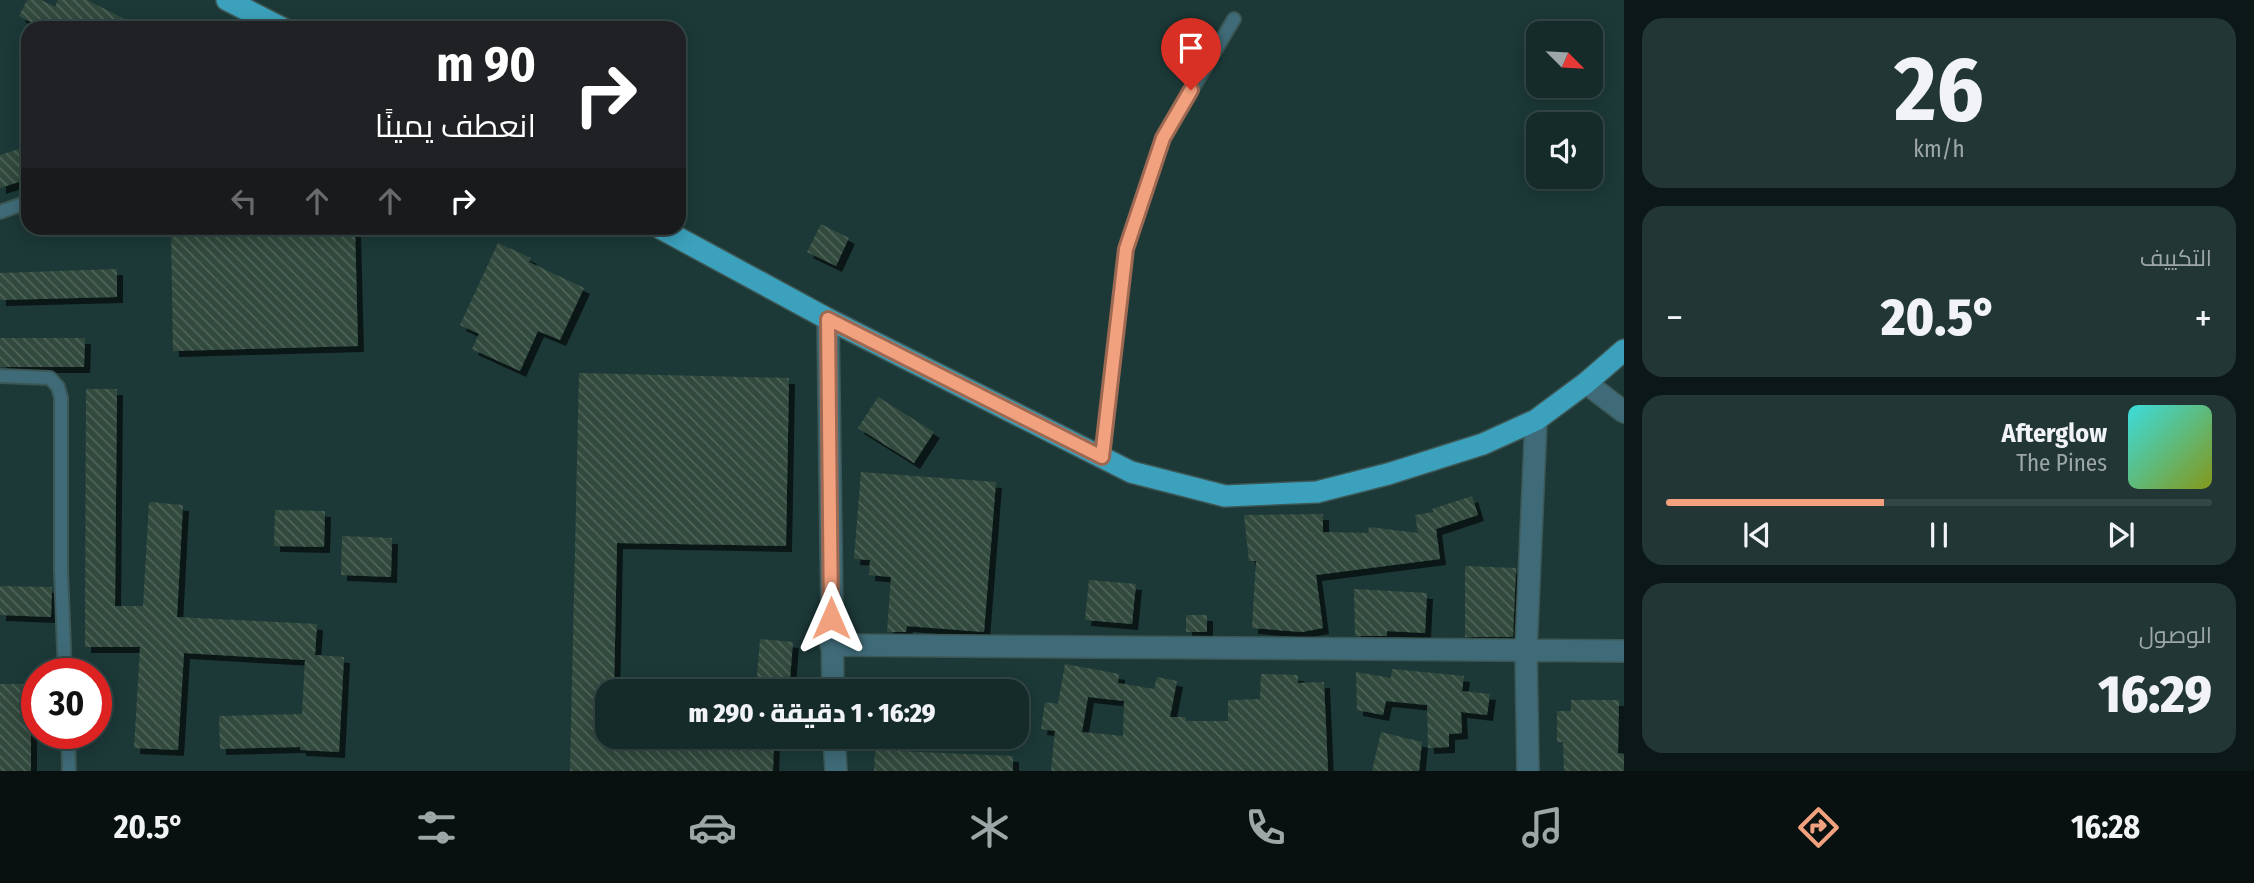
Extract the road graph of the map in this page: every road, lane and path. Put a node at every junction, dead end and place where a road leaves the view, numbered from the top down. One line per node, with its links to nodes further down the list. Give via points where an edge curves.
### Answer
1 (227, 0): 3 (main road)
2 (1234, 19): 13 (lane, via 1163,138 1126,249)
3 (268, 21)
4 (21, 204): 5 (lane)
5 (0, 212)
6 (673, 235): 7 (main road)
7 (828, 319): 13 (main road); 14 (street)
8 (1624, 350): 10 (main road)
9 (0, 376): 17 (lane, via 50,378 61,398)
10 (1586, 383): 11 (street); 12 (main road)
11 (1624, 412)
12 (1536, 420): 13 (main road, via 1483,444 1317,492 1225,496 1131,472); 15 (street)
13 (1102, 457)
14 (831, 645): 15 (street); 18 (street)
15 (1526, 650): 16 (street); 23 (street)
16 (1624, 651)
17 (64, 658)
18 (832, 679)
19 (68, 749): 21 (lane)
20 (835, 749): 22 (street)
21 (69, 771)
22 (836, 771)
23 (1528, 771)

